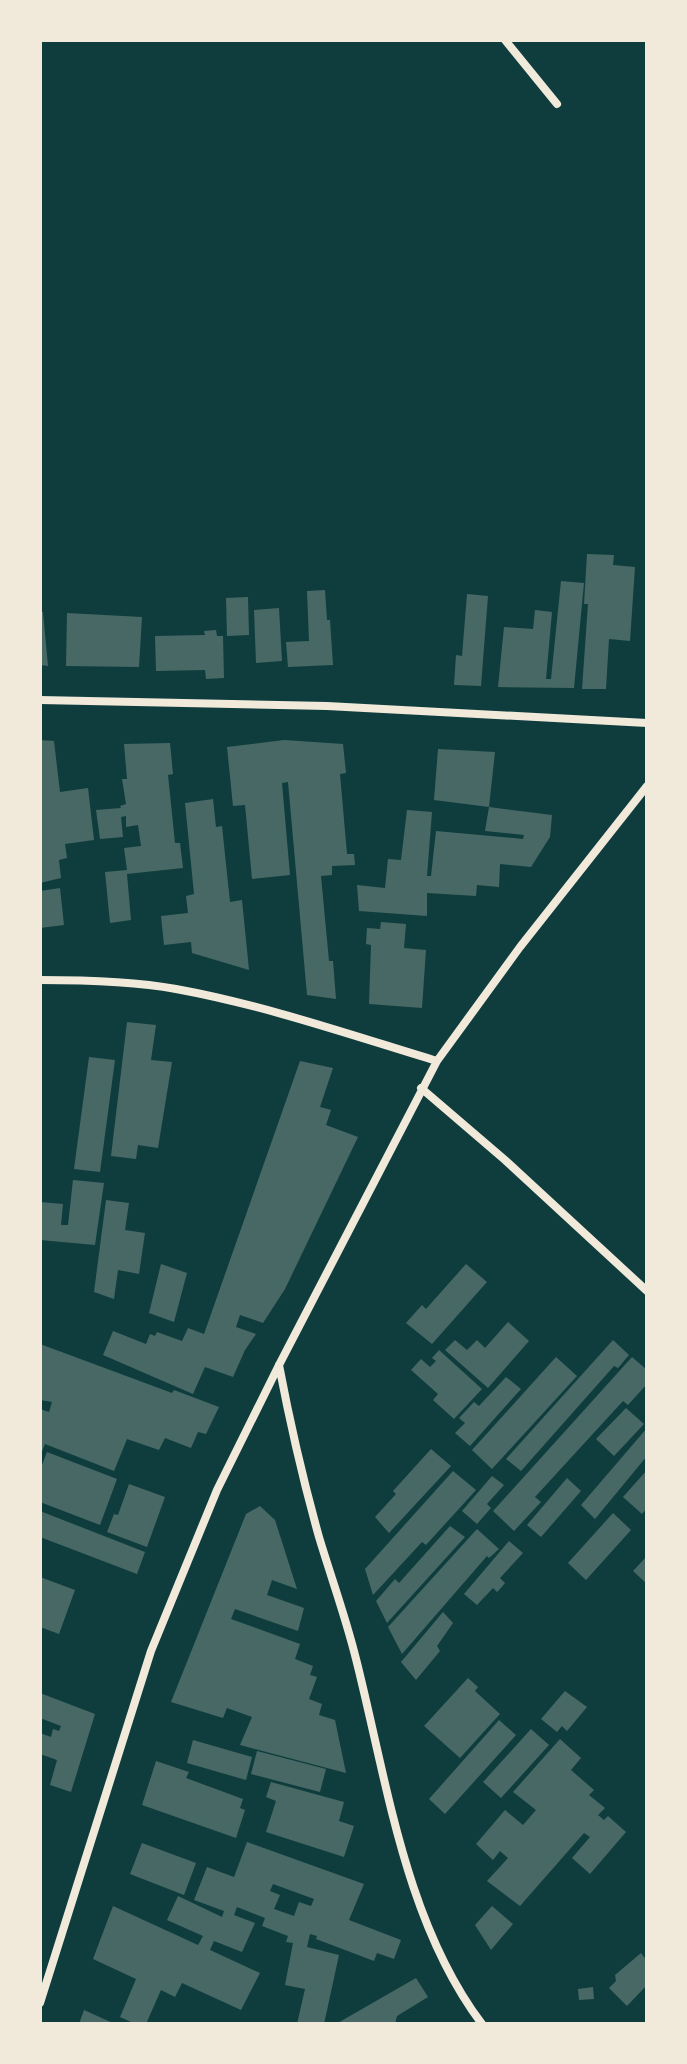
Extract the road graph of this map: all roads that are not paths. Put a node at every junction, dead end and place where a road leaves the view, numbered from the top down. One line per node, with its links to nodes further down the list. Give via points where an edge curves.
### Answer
1 (505, 40): 2 (street)
2 (557, 104)
3 (40, 700): 4 (street, via 327,706)
4 (647, 723)
5 (647, 786): 7 (street)
6 (40, 980): 7 (street, via 174,988 276,1012)
7 (437, 1061): 8 (street)
8 (421, 1088): 9 (street); 10 (street)
9 (647, 1291)
10 (279, 1365): 11 (street, via 217,1490 151,1651); 12 (street, via 291,1434 427,1926 462,1997)
11 (40, 2003)
12 (482, 2024)

